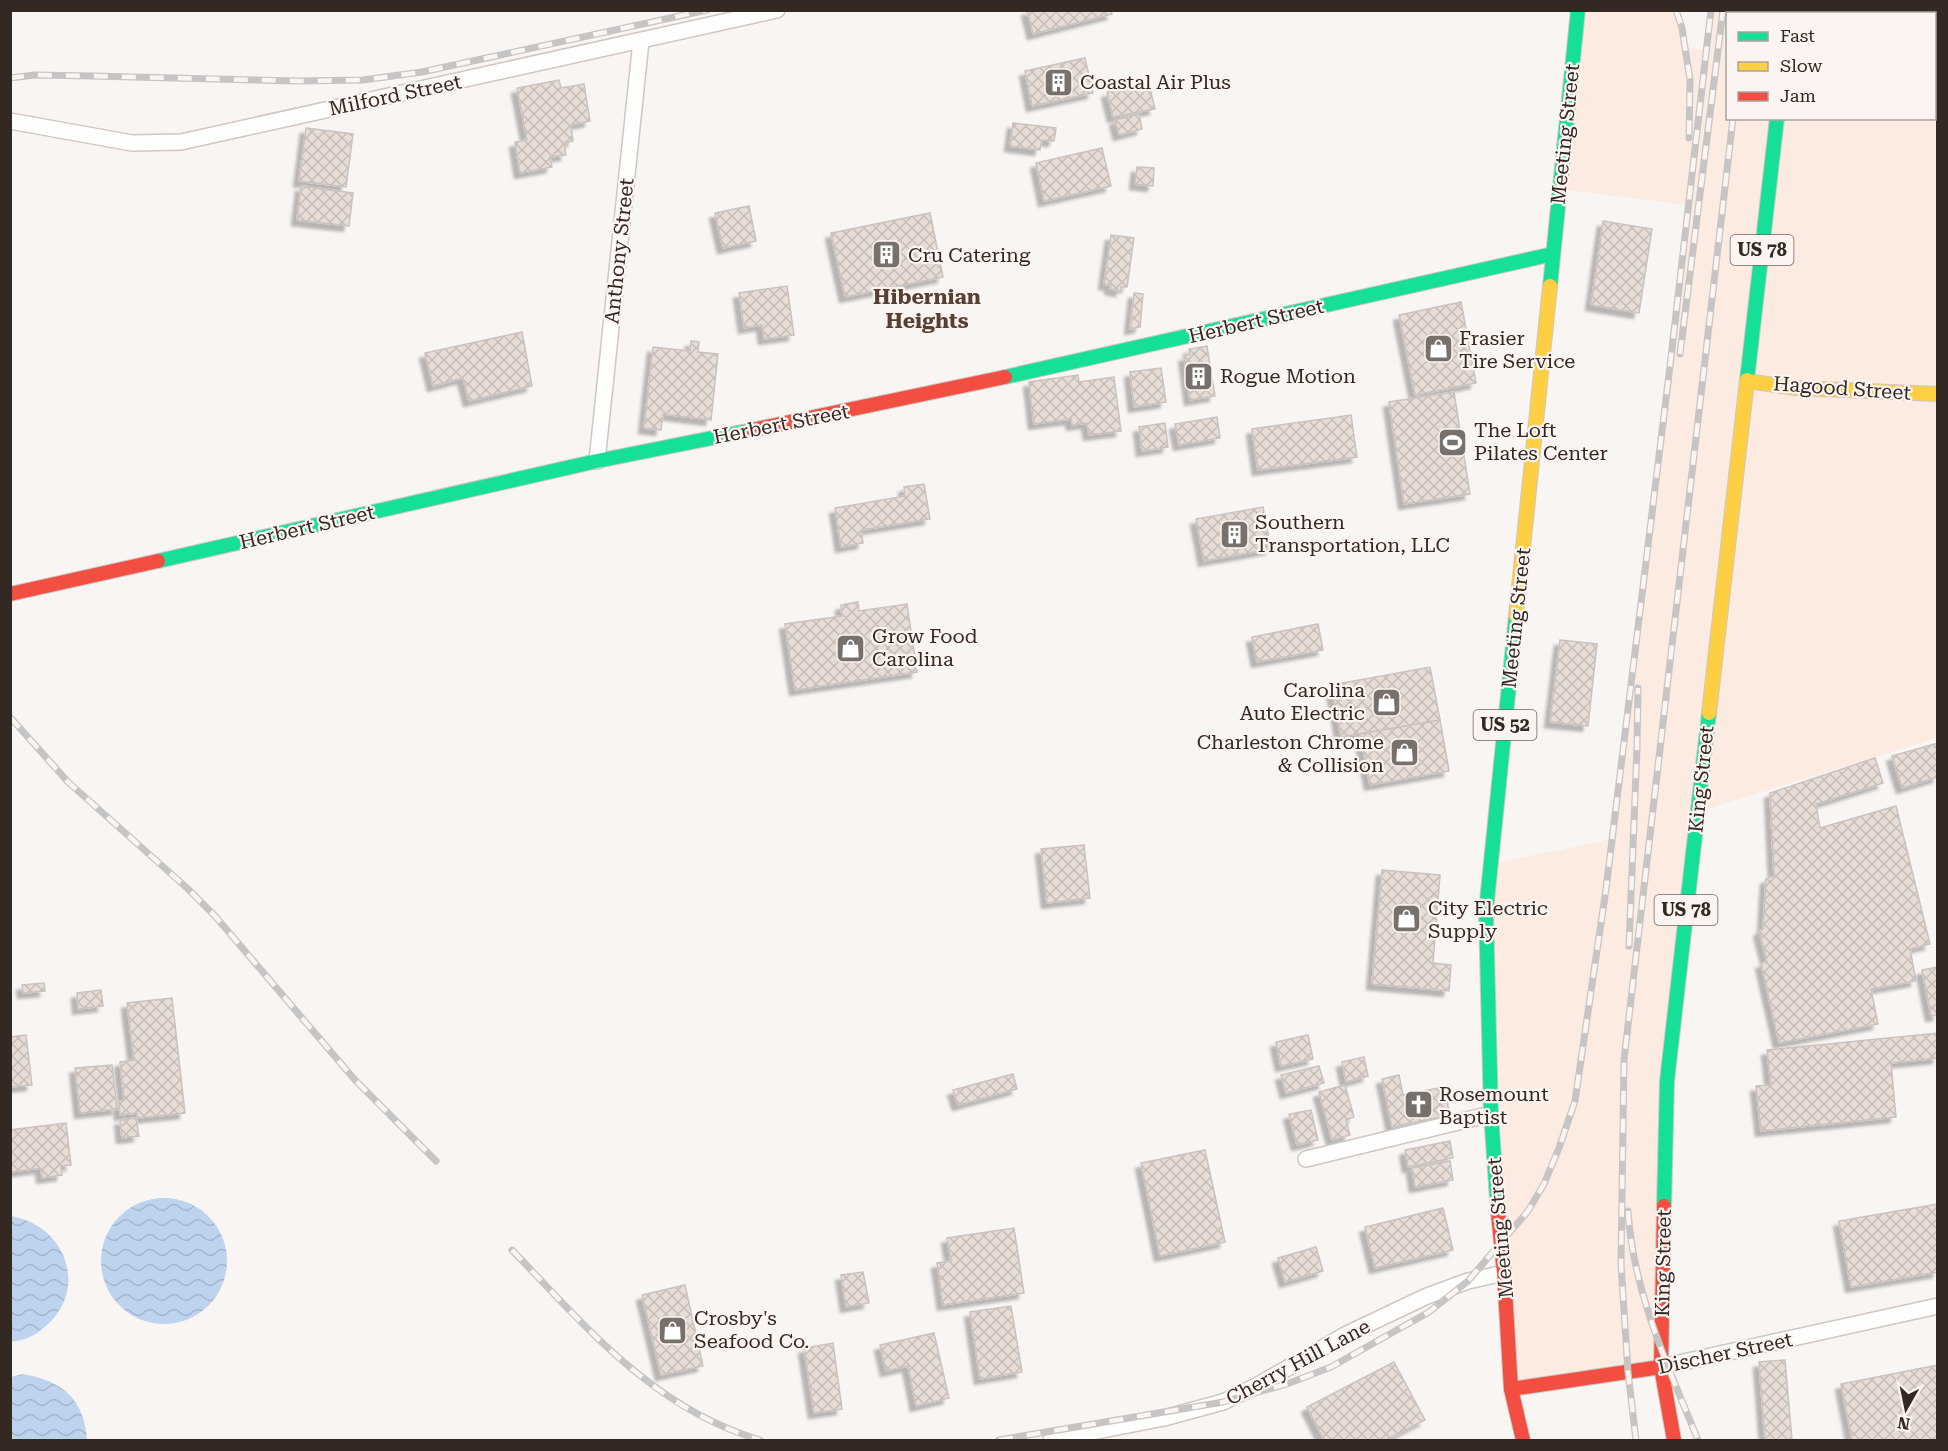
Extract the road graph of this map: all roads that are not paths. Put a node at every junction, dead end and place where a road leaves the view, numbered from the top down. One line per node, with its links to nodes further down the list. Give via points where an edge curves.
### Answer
1 (777, 10): 3 (street, Milford Street)
2 (1578, 10): 6 (main road, Meeting Street / US 52)
3 (641, 41): 5 (street, Milford Street, via 182,142 132,143); 9 (street, Anthony Street)
4 (1777, 120): 7 (main road, King Street / US 78)
5 (10, 121)
6 (1552, 254): 9 (main road, Herbert Street, via 940,392); 11 (main road, Meeting Street / US 52, via 1486,911)
7 (1747, 381): 8 (main road, Hagood Street, via 1796,388); 15 (main road, King Street / US 78, via 1667,1082)
8 (1938, 394)
9 (597, 461): 10 (main road, Herbert Street)
10 (10, 594)
11 (1491, 1114): 12 (street); 13 (main road, Meeting Street / US 52)
12 (1305, 1159)
13 (1504, 1273): 16 (main road, Meeting Street / US 52); 17 (street, Cherry Hill Lane, via 1427,1296 1345,1335 1223,1402)
14 (1938, 1306): 15 (street, Discher Street)
15 (1661, 1367): 16 (main road, Discher Street); 19 (main road, King Street / US 78)
16 (1511, 1389): 18 (main road, Meeting Street / US 52)
17 (1051, 1440)
18 (1523, 1440)
19 (1674, 1440)

